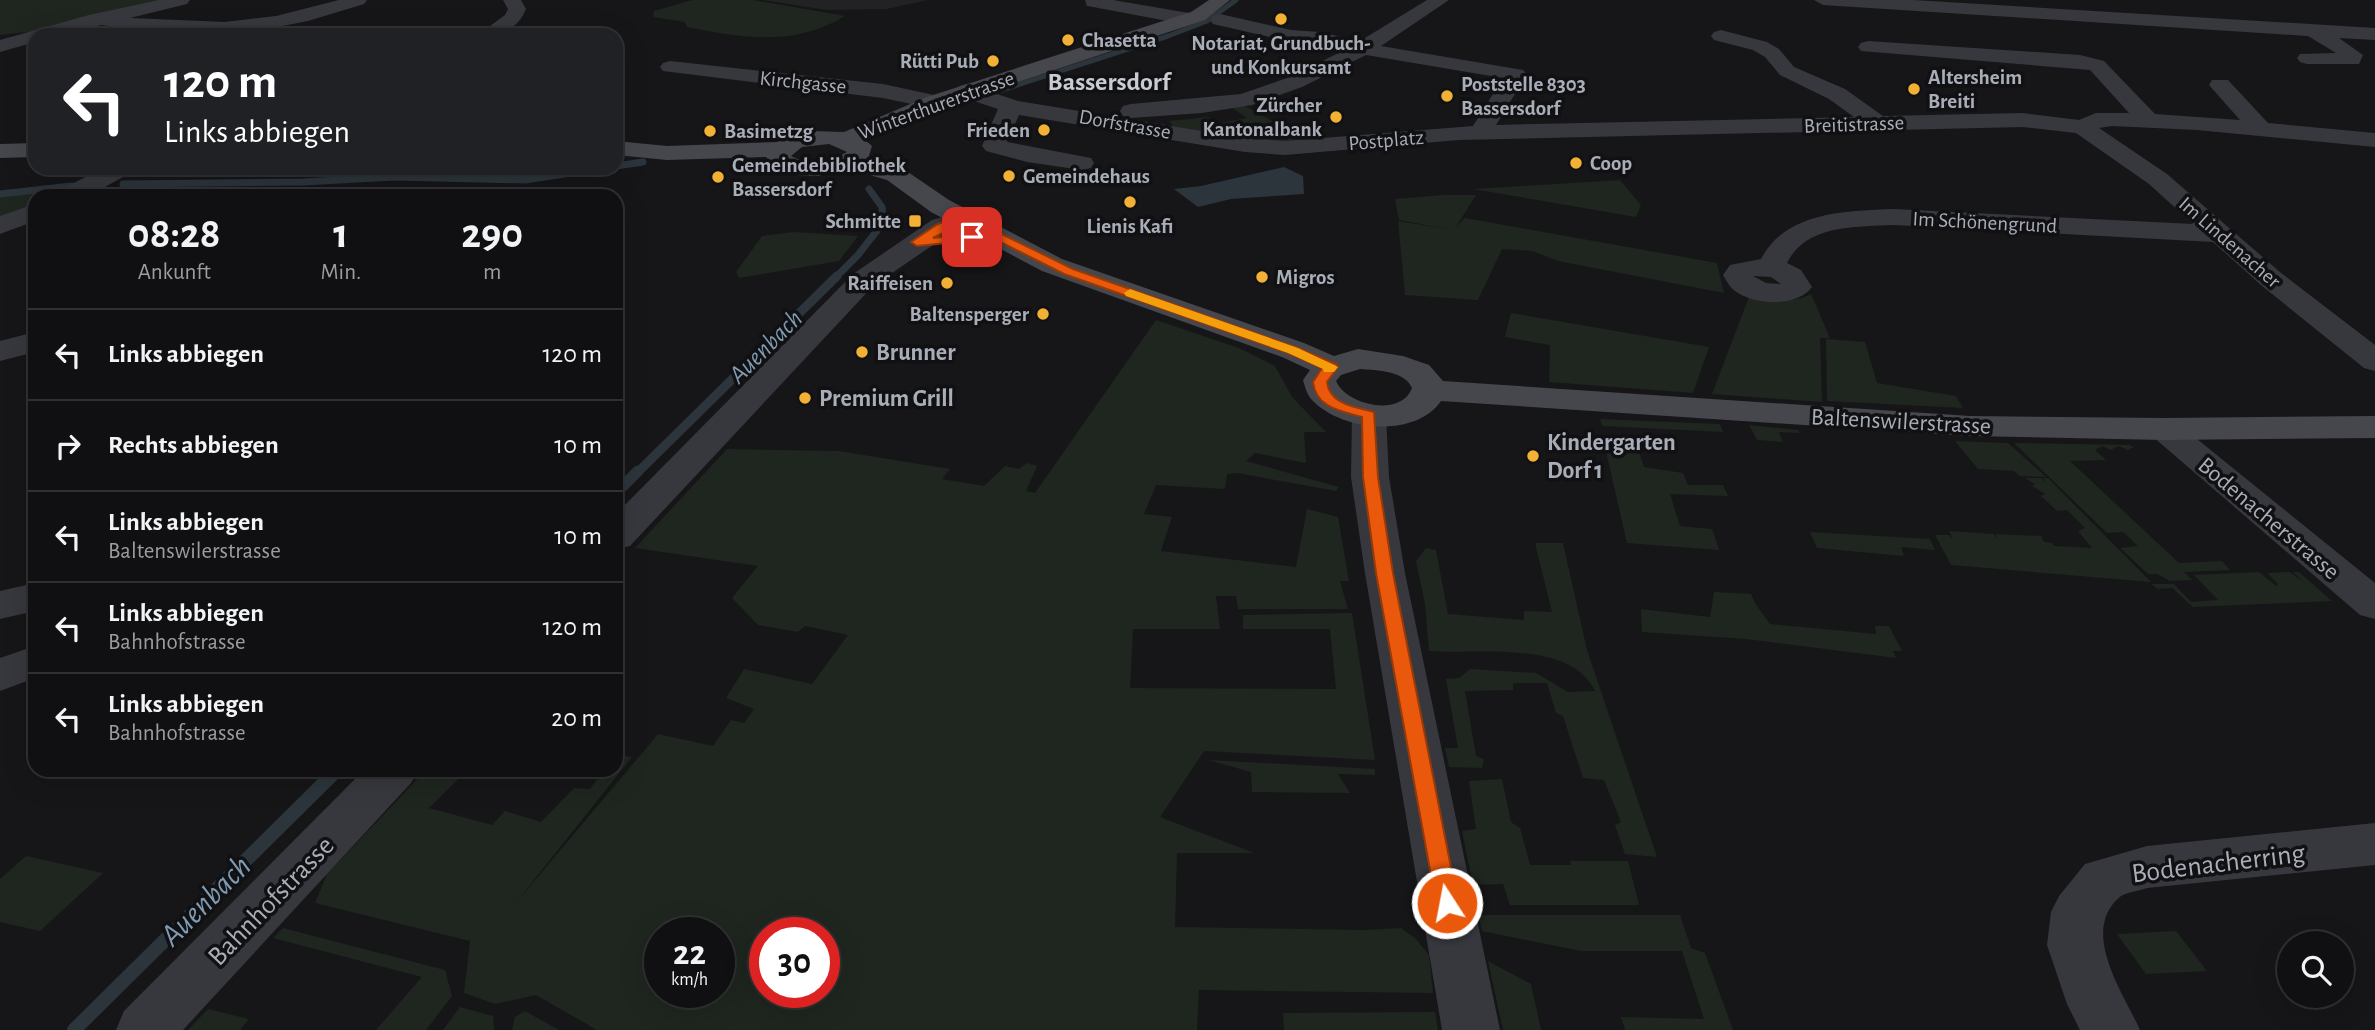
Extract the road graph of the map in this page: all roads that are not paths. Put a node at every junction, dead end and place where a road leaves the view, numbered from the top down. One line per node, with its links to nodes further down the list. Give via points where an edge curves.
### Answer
1 (181, 0): 10 (street)
2 (358, 0): 10 (street, via 301,17 216,27 152,28)
3 (512, 0): 14 (street, via 517,9 513,18)
4 (1221, 0): 11 (main road, Winterthurerstrasse)
5 (1440, 0): 21 (street)
6 (1823, 0): 7 (street)
7 (1846, 1): 15 (street)
8 (1093, 2): 11 (street)
9 (2367, 15): 16 (street, via 2364,24)
10 (96, 19): 13 (street)
11 (1189, 19): 25 (main road, Winterthurerstrasse)
12 (1220, 20): 21 (street)
13 (65, 28)
14 (498, 28)
15 (2313, 30): 16 (street); 22 (street, via 2353,55 2352,60)
16 (2375, 34)
17 (1721, 36): 31 (street, via 1760,46 1787,71 1837,94)
18 (28, 38): 19 (street)
19 (0, 46)
20 (1868, 47): 30 (street, via 2097,65)
21 (1365, 48): 28 (street, via 1266,94); 34 (street, via 1516,75 1484,124)
22 (2307, 58)
23 (670, 67): 26 (street, Kirchgasse, via 883,91)
24 (2220, 85): 33 (street)
25 (967, 92): 26 (main road, Winterthurerstrasse); 27 (street, Dorfstrasse)
26 (934, 102): 39 (main road, Winterthurerstrasse)
27 (1014, 107): 28 (street, Dorfstrasse); 41 (street, via 1004,115 994,146)
28 (1082, 116): 35 (street, Dorfstrasse, via 1245,145)
29 (1435, 117): 35 (street)
30 (2148, 120): 32 (street, Breitistrasse, via 2096,120); 33 (street, Breitistrasse)
31 (1877, 123): 32 (street, Breitistrasse, via 2023,120); 34 (street, Breitistrasse)
32 (2082, 127): 47 (street, Im Lindenacher, via 2158,179)
33 (2260, 128): 36 (street, Breitistrasse)
34 (1487, 133): 35 (street, Postplatz)
35 (1292, 138)
36 (2375, 140)
37 (623, 149): 39 (main road, Winterthurerstrasse, via 667,153 782,149 778,158 799,168 827,167)
38 (28, 150): 40 (main road)
39 (848, 150): 45 (main road)
40 (0, 151)
41 (1082, 163)
42 (108, 175): 43 (street)
43 (83, 189)
44 (28, 215): 46 (street)
45 (964, 219): 48 (main road); 49 (street)
46 (0, 226)
47 (2218, 234): 50 (street, Im Schönengrund, via 1894,217 1849,219 1811,228 1787,241); 53 (street, Im Lindenacher)
48 (995, 236): 49 (street); 54 (main road, via 1074,274)
49 (917, 242): 59 (street, via 839,303)
50 (1772, 267)
51 (28, 344): 52 (street)
52 (0, 351)
53 (2375, 361)
54 (1331, 367): 55 (main road, via 1358,359 1391,362 1418,373); 56 (main road, via 1320,382 1327,399)
55 (1428, 390): 56 (main road, via 1410,410); 58 (main road, Baltenswilerstrasse, via 1840,419)
56 (1369, 415): 68 (street, via 1370,477 1385,573)
57 (2375, 427): 58 (main road, Baltenswilerstrasse)
58 (2164, 429): 62 (street, Bodenacherstrasse)
59 (623, 530)
60 (28, 599): 61 (street)
61 (0, 605)
62 (2375, 605)
63 (28, 664): 64 (street)
64 (0, 675)
65 (387, 777): 67 (street, Bahnhofstrasse)
66 (2375, 844): 69 (street, Bodenacherring, via 2147,867 2104,879 2078,912 2075,945 2096,1004)
67 (145, 1030)
68 (1471, 1030)
69 (2111, 1030)

